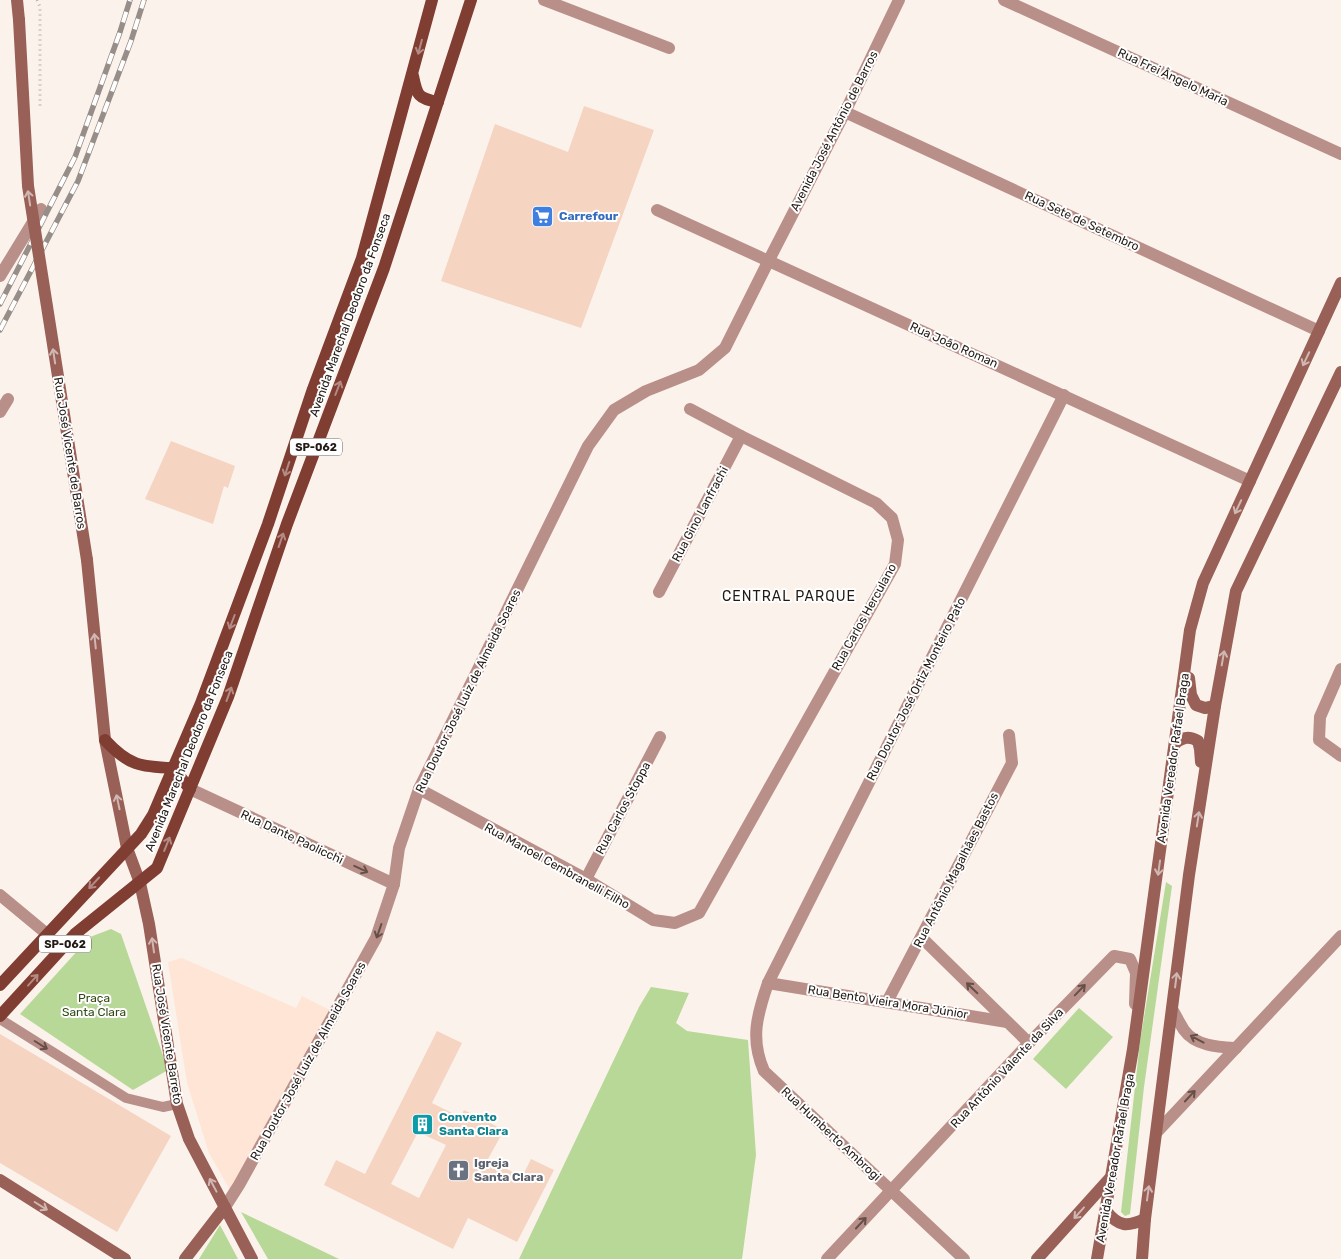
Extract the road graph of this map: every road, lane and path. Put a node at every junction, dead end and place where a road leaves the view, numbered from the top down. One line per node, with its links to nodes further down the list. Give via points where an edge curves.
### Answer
1 (17, 0): 33 (main road, Rua José Vicente de Barros, one-way to 1, bridge, via 87,560 28,186)
2 (37, 0): 12 (path, via 40,7)
3 (432, 0): 9 (main road, Avenida Marechal Deodoro da Fonseca / SP-062, one-way to 9)
4 (471, 0): 10 (main road, Avenida Marechal Deodoro da Fonseca / SP-062)
5 (544, 0): 8 (street)
6 (899, 0): 11 (street, Avenida José Antônio de Barros)
7 (1004, 0): 13 (street, Rua Frei Ângelo Maria)
8 (669, 48)
9 (412, 74): 10 (main road, via 417,93 423,99); 36 (main road, Avenida Marechal Deodoro da Fonseca / SP-062, one-way to 36, via 362,258 313,389 268,524 201,703)
10 (438, 102): 38 (main road, Avenida Marechal Deodoro da Fonseca / SP-062, one-way to 10, via 228,697 284,532 384,268)
11 (845, 112): 16 (street, Avenida José Antônio de Barros); 19 (street, Rua Sete de Setembro)
12 (40, 113)
13 (1341, 154)
14 (41, 210): 17 (street)
15 (657, 210): 16 (street, Rua João Roman)
16 (768, 260): 21 (street, Rua João Roman); 39 (street, Rua Doutor José Luiz de Almeida Soares, via 725,348 699,370 646,391 614,410 588,446)
17 (0, 276)
18 (1341, 283): 19 (main road, Avenida Vereador Rafael Braga)
19 (1319, 331): 26 (main road, Avenida Vereador Rafael Braga, one-way to 26)
20 (1341, 372): 30 (main road, one-way to 20, via 1236,591)
21 (1064, 395): 26 (street, Rua João Roman); 49 (street, Rua Doutor José Ortiz Monteiro Pato)
22 (8, 399): 24 (street)
23 (690, 409): 25 (street, Rua Carlos Herculano)
24 (0, 412)
25 (741, 436): 27 (street, Rua Gino Lanfrachi); 45 (street, Rua Carlos Herculano, via 876,503 892,518 898,540 895,564)
26 (1250, 481): 28 (main road, Avenida Vereador Rafael Braga, one-way to 28, via 1203,583 1190,630)
27 (659, 592)
28 (1187, 658): 30 (main road, via 1193,701 1200,708); 34 (main road, Avenida Vereador Rafael Braga)
29 (1341, 669): 35 (street, via 1320,717 1319,740)
30 (1215, 706): 37 (main road)
31 (1009, 734): 48 (street, Rua Antônio Magalhães Bastos, via 1012,763)
32 (660, 737): 41 (street, Rua Carlos Stoppa)
33 (105, 740): 36 (main road, via 131,762); 40 (main road, Rua José Vicente de Barros, one-way to 33)
34 (1176, 743): 37 (main road, via 1191,737 1198,741); 57 (main road, Avenida Vereador Rafael Braga, one-way to 57)
35 (1341, 756)
36 (173, 768): 38 (main road); 40 (main road, Avenida Marechal Deodoro da Fonseca / SP-062, via 153,815)
37 (1203, 785): 52 (main road, one-way to 37)
38 (190, 789): 42 (main road, Avenida Marechal Deodoro da Fonseca / SP-062, one-way to 38, via 158,868); 43 (street, Rua Dante Paolicchi, one-way to 43)
39 (419, 789): 41 (street, Rua Manoel Cembranelli Filho); 43 (street, Rua Doutor José Luiz de Almeida Soares, via 399,848)
40 (127, 848): 42 (main road, Rua José Vicente de Barros); 46 (main road, SP-062, one-way to 46)
41 (586, 879): 45 (street, Rua Manoel Cembranelli Filho, via 653,920 675,923)
42 (140, 883): 53 (main road, SP-062, one-way to 42, via 75,934); 58 (main road, Rua José Vicente Barreto, one-way to 42)
43 (394, 884): 63 (street, Rua Doutor José Luiz de Almeida Soares, one-way to 63, via 376,938)
44 (0, 895): 46 (street)
45 (699, 913)
46 (47, 934): 50 (main road, SP-062)
47 (1341, 936): 56 (street)
48 (922, 938): 51 (street, Rua Antônio Magalhães Bastos); 54 (street, one-way to 48)
49 (768, 983): 51 (street, Rua Bento Vieira Mora Júnior); 62 (street, Rua Humberto Ambrogi, via 756,1027 756,1046 764,1071)
50 (0, 985)
51 (887, 1002): 54 (street, Rua Bento Vieira Mora Júnior)
52 (1172, 1010): 56 (street, one-way to 52, via 1198,1041 1185,1032); 59 (main road)
53 (0, 1018): 58 (lane, one-way to 58, via 126,1098 163,1107)
54 (1007, 1022): 55 (street)
55 (1029, 1043): 57 (street, Rua Antônio Valente da Silva, one-way to 57, via 1114,956 1130,959 1136,973); 62 (street, Rua Antônio Valente da Silva)
56 (1236, 1048): 59 (street, one-way to 56)
57 (1133, 1049): 60 (main road, Avenida Vereador Rafael Braga)
58 (177, 1104): 63 (main road, Rua José Vicente Barreto, one-way to 58, via 188,1139)
59 (1157, 1132): 65 (main road, one-way to 59)
60 (1111, 1177): 64 (main road, Avenida Vereador Rafael Braga); 71 (main road, one-way to 71)
61 (0, 1180): 66 (main road, one-way to 66)
62 (892, 1191): 69 (street, Rua Antônio Valente da Silva, one-way to 62); 70 (street, Rua Humberto Ambrogi)
63 (225, 1207): 67 (main road); 68 (main road, Rua José Vicente Barreto)
64 (1106, 1212): 65 (main road, via 1122,1225); 72 (main road, Avenida Vereador Rafael Braga)
65 (1145, 1219): 73 (main road)
66 (125, 1259)
67 (185, 1259)
68 (252, 1259)
69 (828, 1259)
70 (964, 1259)
71 (1037, 1259)
72 (1097, 1259)
73 (1142, 1259)

